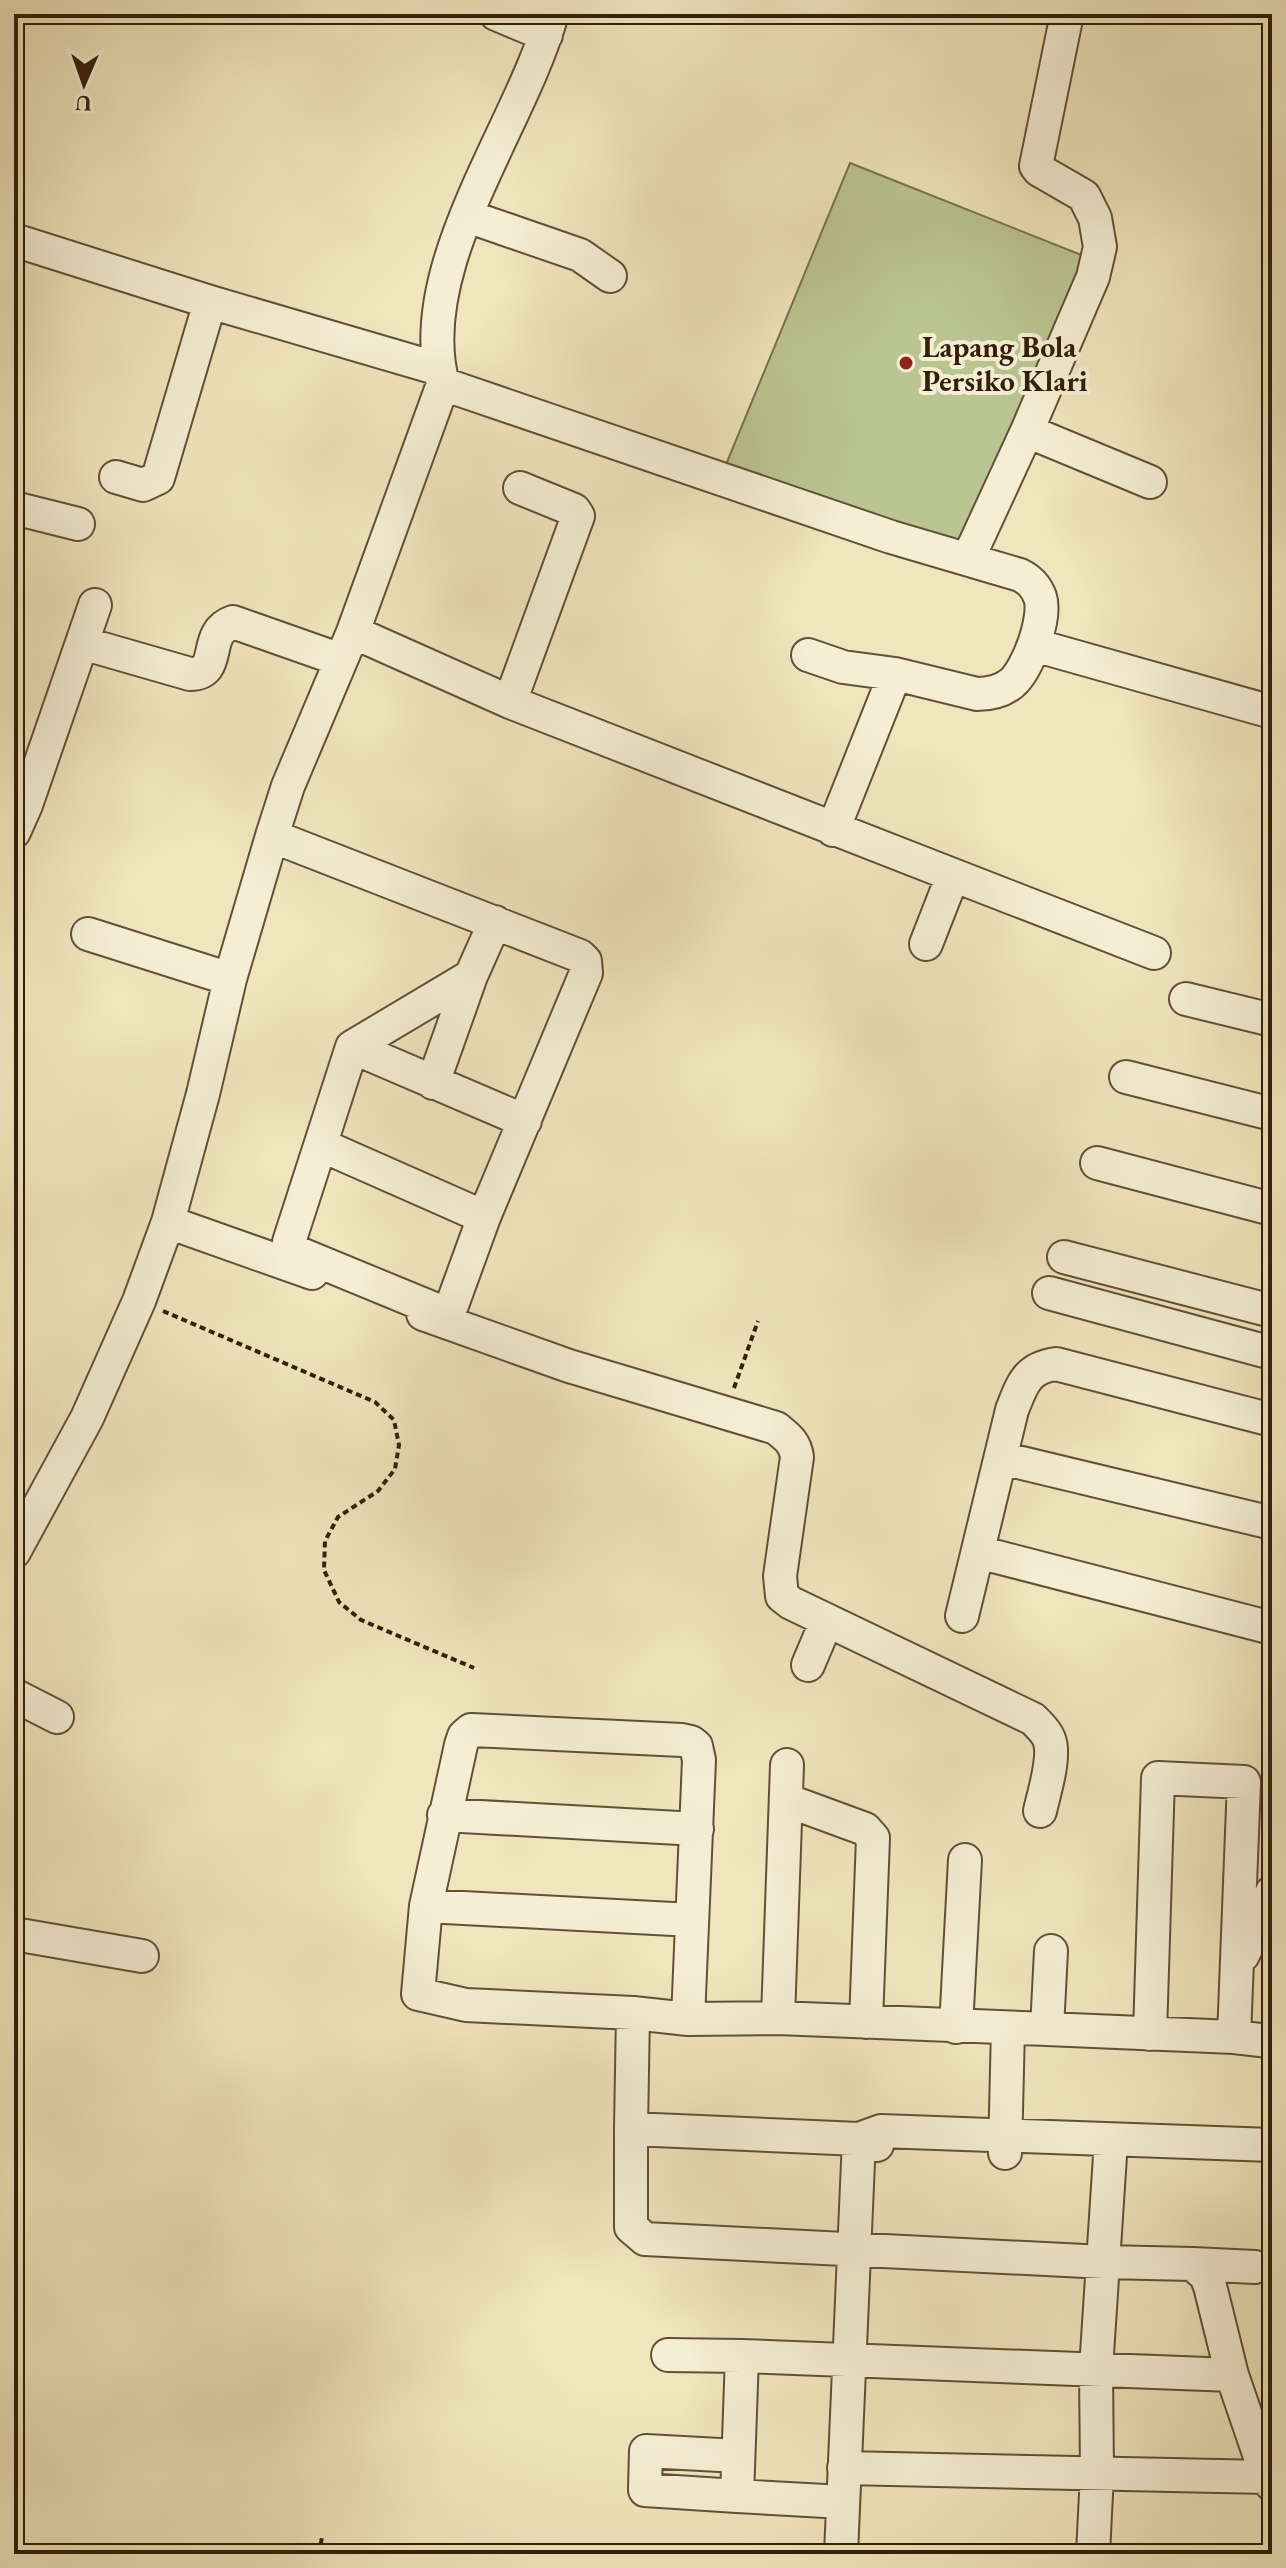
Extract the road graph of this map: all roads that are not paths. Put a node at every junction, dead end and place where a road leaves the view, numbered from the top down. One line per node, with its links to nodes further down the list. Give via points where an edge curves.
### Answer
1 (496, 14): 3 (street)
2 (1067, 14): 9 (street, via 1036,166 1084,196 1100,247 1093,277)
3 (549, 25): 4 (street, via 535,68)
4 (467, 216): 6 (street, via 580,255); 8 (street, via 446,270 439,317)
5 (14, 240): 7 (street)
6 (610, 276)
7 (210, 302): 8 (street); 10 (street, via 158,478 143,485)
8 (441, 377): 15 (street, via 891,537); 19 (street)
9 (1027, 431): 11 (street); 15 (street)
10 (116, 477)
11 (1150, 482)
12 (520, 488): 22 (street, via 578,516)
13 (15, 512): 14 (street)
14 (78, 524)
15 (968, 559): 18 (street, via 1020,575 1036,588 1042,605)
16 (95, 605): 17 (street)
17 (82, 643): 19 (street, via 190,674 208,667 217,634 233,622); 25 (street)
18 (1034, 645): 21 (street, via 1022,672 991,694); 23 (street)
19 (347, 646): 22 (street); 26 (street)
20 (808, 655): 21 (street, via 843,667)
21 (895, 674): 24 (street)
22 (510, 702): 24 (street)
23 (1272, 712)
24 (833, 830): 27 (street)
25 (14, 832)
26 (272, 836): 28 (street); 33 (street)
27 (953, 875): 30 (street); 31 (street)
28 (495, 922): 32 (street); 40 (street, via 580,956 586,968)
29 (88, 934): 33 (street)
30 (926, 944)
31 (1154, 953)
32 (471, 976): 36 (street); 38 (street)
33 (230, 979): 45 (street)
34 (1186, 999): 35 (street)
35 (1272, 1020)
36 (352, 1047): 38 (street); 41 (street)
37 (1126, 1077): 39 (street)
38 (433, 1083): 40 (street)
39 (1272, 1114)
40 (525, 1121): 44 (street)
41 (321, 1145): 44 (street); 49 (street, via 289,1242 291,1250)
42 (1097, 1163): 43 (street)
43 (1272, 1209)
44 (484, 1217): 49 (street, via 452,1305)
45 (168, 1222): 49 (street); 53 (street, via 87,1418)
46 (1064, 1257): 48 (street)
47 (1049, 1293): 50 (street)
48 (1272, 1311)
49 (442, 1317): 58 (street, via 569,1366 776,1428 790,1439 797,1457 780,1588 791,1603)
50 (1272, 1353)
51 (1272, 1420): 52 (street, via 1056,1364 1040,1366 1023,1382)
52 (1001, 1458): 54 (street); 56 (street)
53 (24, 1513): 55 (street)
54 (1272, 1523)
55 (14, 1552)
56 (978, 1552): 57 (street); 59 (street)
57 (962, 1616)
58 (827, 1620): 60 (street); 65 (street, via 1033,1719 1050,1741)
59 (1272, 1628)
60 (808, 1665)
61 (14, 1695): 62 (street)
62 (57, 1717)
63 (787, 1765): 64 (street)
64 (786, 1800): 77 (street); 79 (street, via 865,1829 873,1838)
65 (1040, 1811)
66 (444, 1815): 67 (street); 67 (street, via 464,1736 490,1729 691,1742 698,1752); 70 (street)
67 (697, 1829): 71 (street)
68 (965, 1860): 80 (street)
69 (1272, 1892): 75 (street)
70 (426, 1906): 71 (street); 76 (street, via 418,1994 466,2005)
71 (692, 1920): 78 (street)
72 (14, 1934): 74 (street)
73 (1051, 1951): 82 (street)
74 (142, 1956)
75 (1236, 1970): 83 (street, via 1244,1782 1158,1778); 84 (street)
76 (633, 2013): 78 (street); 86 (street)
77 (778, 2018): 78 (street); 79 (street)
78 (688, 2019)
79 (866, 2022): 80 (street)
80 (956, 2027): 81 (street)
81 (1008, 2028): 82 (street); 88 (street)
82 (1047, 2029): 83 (street)
83 (1150, 2034): 84 (street)
84 (1234, 2037): 85 (street)
85 (1269, 2041)
86 (631, 2129): 87 (street); 91 (street, via 631,2227 645,2239)
87 (859, 2139): 88 (street, via 881,2147); 91 (street)
88 (1005, 2145): 89 (street); 90 (street)
89 (1266, 2155): 90 (street)
90 (1110, 2156): 92 (street)
91 (855, 2248): 92 (street); 97 (street)
92 (1104, 2262): 93 (street); 98 (street)
93 (1193, 2264): 94 (street); 99 (street, via 1210,2286)
94 (1255, 2267)
95 (668, 2355): 96 (street)
96 (742, 2356): 97 (street); 100 (street)
97 (849, 2361): 98 (street); 101 (street)
98 (1096, 2369): 99 (street); 102 (street)
99 (1232, 2375): 103 (street)
100 (738, 2456): 104 (street); 104 (street, via 646,2451 645,2490)
101 (844, 2468): 102 (street); 105 (street)
102 (1097, 2474): 103 (street); 107 (street)
103 (1269, 2481)
104 (737, 2496): 105 (street)
105 (843, 2502): 106 (street)
106 (841, 2554)
107 (1093, 2554)

